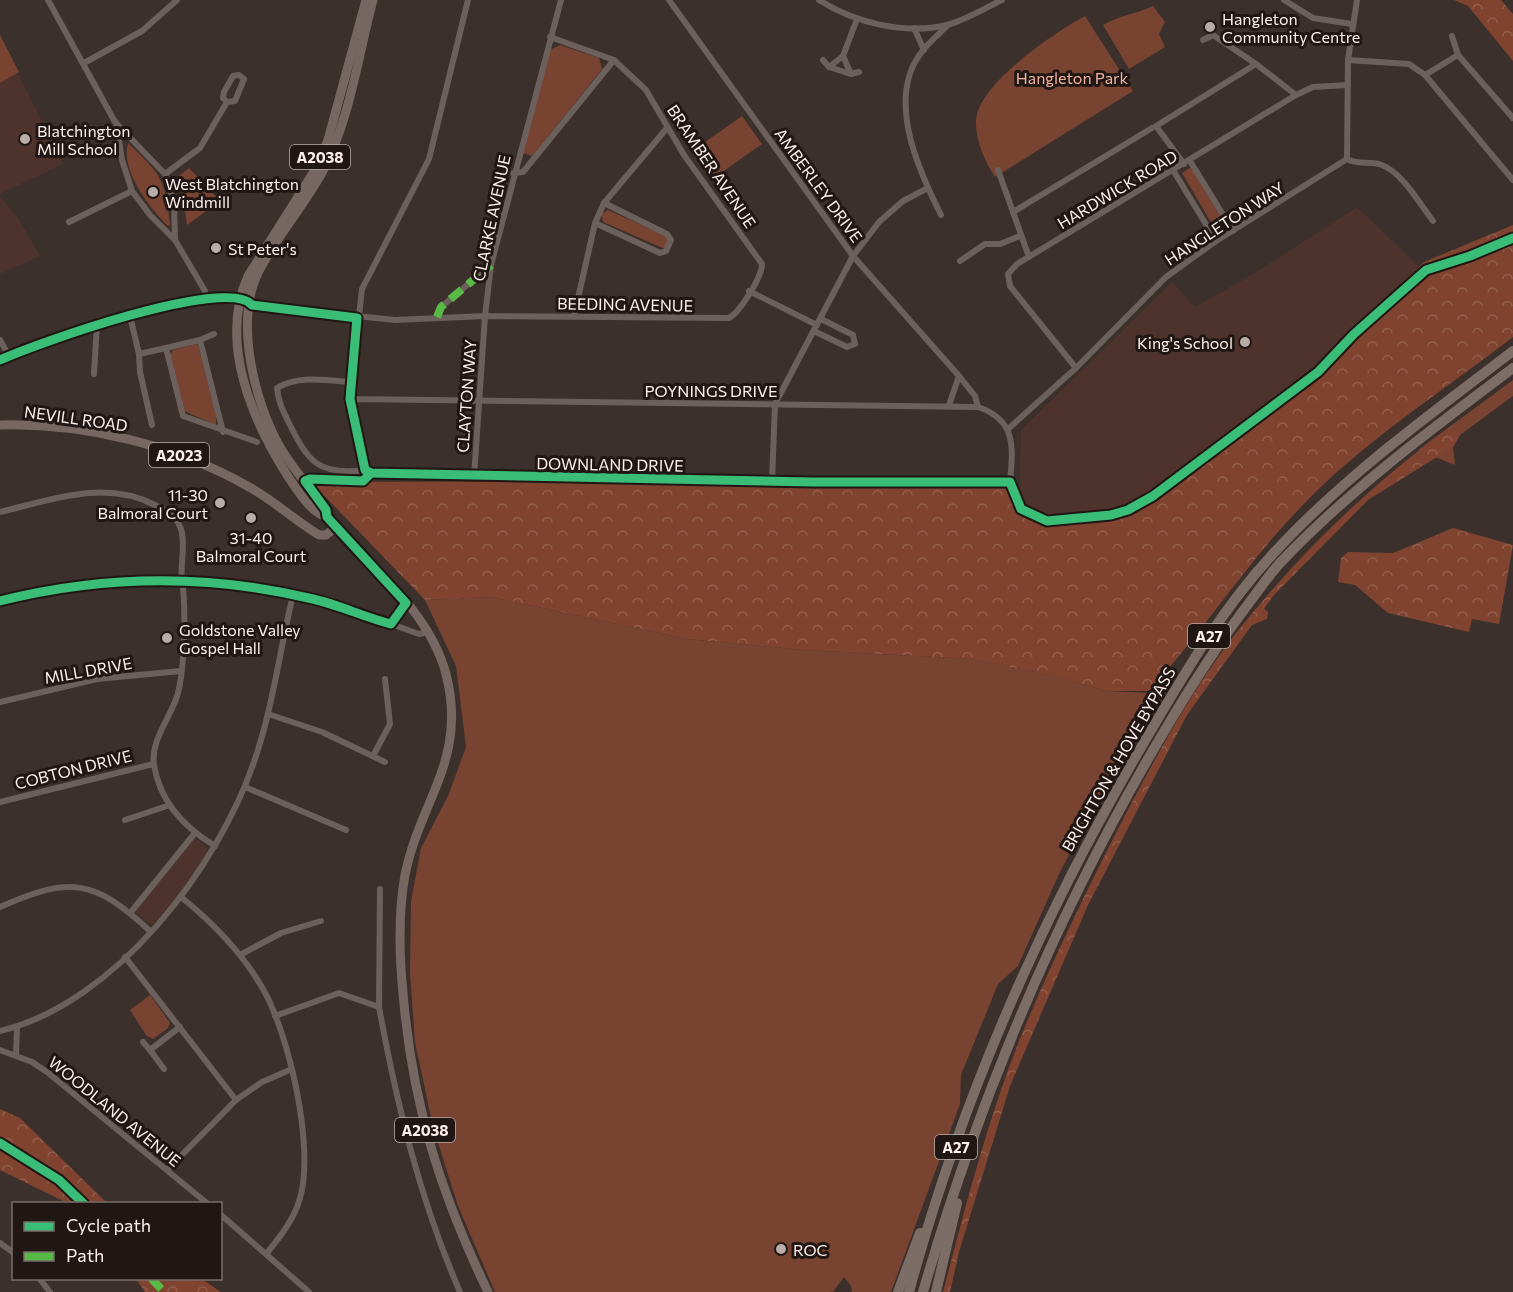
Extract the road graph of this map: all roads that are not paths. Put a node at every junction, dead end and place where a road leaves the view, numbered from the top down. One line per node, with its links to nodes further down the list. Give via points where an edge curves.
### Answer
1 (48, 0): 25 (street)
2 (177, 0): 25 (street, via 142,31)
3 (366, 0): 34 (main road, A2038)
4 (373, 0): 34 (main road, A2038)
5 (468, 0): 69 (street, via 429,159 362,289)
6 (561, 0): 17 (street, CLARKE AVENUE)
7 (819, 0): 12 (street)
8 (1002, 0): 14 (street)
9 (1284, 0): 13 (street, via 1313,18)
10 (1357, 0): 13 (street)
11 (672, 1): 58 (street, AMBERLEY DRIVE)
12 (857, 19): 15 (street); 21 (street)
13 (1352, 24): 24 (street)
14 (948, 25): 15 (street); 19 (street)
15 (914, 28): 19 (street)
16 (1452, 36): 20 (street)
17 (550, 37): 22 (street, BRAMBER AVENUE); 43 (street, CLARKE AVENUE)
18 (1203, 40): 26 (street, via 1213,35)
19 (924, 50): 46 (street, via 908,78 906,100 910,133)
20 (1458, 55): 30 (street); 35 (street)
21 (843, 56): 27 (street); 29 (street)
22 (614, 60): 37 (street, BRAMBER AVENUE, via 646,90); 43 (street, via 524,172)
23 (823, 60): 27 (street)
24 (1348, 60): 30 (street, via 1409,64); 31 (street)
25 (84, 63): 36 (street)
26 (1256, 64): 32 (street); 40 (street, via 1156,126)
27 (829, 66): 29 (street)
28 (859, 72): 29 (street)
29 (851, 74)
30 (1425, 75): 45 (street)
31 (1348, 85): 32 (street, HARDWICK ROAD, via 1313,87); 39 (street)
32 (1296, 94): 40 (street, HARDWICK ROAD)
33 (227, 102): 33 (street, via 224,92 233,76 240,75 244,82 237,98); 44 (street, via 200,148)
34 (341, 107): 64 (main road, A2038, via 330,154)
35 (1513, 118)
36 (116, 122): 44 (street); 47 (street)
37 (667, 128): 48 (street); 62 (street, BRAMBER AVENUE, via 757,255 762,272)
38 (1152, 128): 49 (street)
39 (1347, 159): 51 (street, via 1390,169); 54 (street, HANGLETON WAY)
40 (1187, 162): 42 (street, HARDWICK ROAD); 54 (street)
41 (998, 170): 49 (street)
42 (1173, 170): 57 (street); 59 (street, HARDWICK ROAD)
43 (513, 173): 61 (street, CLARKE AVENUE)
44 (165, 174): 56 (street, via 174,205)
45 (1513, 180)
46 (928, 188): 50 (street); 58 (street, via 903,201 879,222)
47 (132, 190): 52 (street); 56 (street)
48 (604, 202): 53 (street); 53 (street, via 668,234 670,246 660,253)
49 (1012, 212): 55 (street)
50 (941, 215)
51 (1433, 221)
52 (69, 222)
53 (596, 223): 67 (street)
54 (1233, 231): 57 (street, HANGLETON WAY)
55 (1020, 236): 59 (street); 60 (street, via 1000,244 985,244)
56 (175, 240): 63 (street, via 205,291)
57 (1216, 241): 80 (street, HANGLETON WAY, via 1166,277)
58 (853, 256): 71 (street); 83 (street, AMBERLEY DRIVE)
59 (1029, 257): 80 (street, HARDWICK ROAD, via 1008,274 1010,286)
60 (960, 261)
61 (491, 265): 66 (street, CLARKE AVENUE); 68 (street, via 441,307)
62 (749, 291): 67 (street, BEEDING AVENUE, via 738,313 729,318); 71 (street)
63 (205, 299): 64 (street, via 230,296); 65 (street)
64 (245, 300): 69 (street, via 252,305); 99 (main road, A2038, via 256,403 280,447)
65 (130, 316): 70 (street); 77 (street)
66 (485, 316): 67 (street, BEEDING AVENUE); 68 (street); 86 (street, CLAYTON WAY)
67 (574, 316)
68 (437, 317): 69 (street)
69 (357, 318): 84 (street)
70 (97, 324): 78 (street); 82 (street)
71 (818, 325): 71 (street, via 853,335 855,344 847,347); 87 (street)
72 (214, 334): 74 (street)
73 (0, 340): 78 (street)
74 (200, 340): 75 (street); 93 (street)
75 (166, 348): 77 (street); 93 (street, via 183,416)
76 (1513, 351): 142 (highway, BRIGHTON & HOVE BYPASS / A27, via 1336,492 1271,556 1198,650 1068,877 998,1033)
77 (139, 354): 91 (street)
78 (9, 356): 79 (street)
79 (0, 360)
80 (1076, 368): 92 (street, HANGLETON WAY)
81 (1513, 368): 140 (highway, BRIGHTON & HOVE BYPASS / A27, via 1390,464 1279,564 1207,660 1085,873 1023,1010)
82 (94, 374)
83 (959, 376): 88 (street); 89 (street, AMBERLEY DRIVE, via 975,396)
84 (350, 382): 85 (street); 95 (street, DOWNLAND DRIVE, via 287,381 277,388 278,399 298,442 313,463 340,473)
85 (350, 399): 86 (street, POYNINGS DRIVE); 95 (street)
86 (478, 402): 87 (street, POYNINGS DRIVE); 96 (street, CLAYTON WAY)
87 (775, 404): 88 (street, POYNINGS DRIVE); 97 (street)
88 (950, 405): 89 (street, POYNINGS DRIVE)
89 (978, 407): 92 (street, POYNINGS DRIVE, via 992,412)
90 (0, 425): 99 (main road, NEVILL ROAD / A2023, via 82,430 175,453 249,487 317,534 326,535)
91 (152, 425)
92 (1008, 429): 97 (street, DOWNLAND DRIVE, via 1014,446 1010,482)
93 (223, 432): 94 (street)
94 (257, 442)
95 (365, 470): 96 (street, DOWNLAND DRIVE)
96 (474, 477): 97 (street, DOWNLAND DRIVE)
97 (772, 481)
98 (0, 512): 100 (street, via 87,492 143,500 162,508 179,525)
99 (336, 527): 103 (main road, A2038)
100 (182, 580): 101 (street); 102 (street, via 91,583); 106 (street)
101 (293, 595): 104 (street); 109 (street)
102 (0, 601)
103 (406, 603): 104 (street); 105 (main road, A2038)
104 (391, 624): 105 (street, via 419,634)
105 (428, 632): 150 (main road, A2038, via 446,676 452,729 445,766 405,876 400,958 406,1028 420,1114 444,1192)
106 (181, 671): 108 (street, MILL DRIVE, via 97,679); 112 (street, via 179,690)
107 (385, 679): 110 (street, via 390,724)
108 (0, 702)
109 (268, 714): 110 (street, via 322,732); 113 (street)
110 (373, 756): 111 (street)
111 (385, 762)
112 (153, 764): 114 (street, COBTON DRIVE); 115 (street)
113 (245, 787): 117 (street); 119 (street)
114 (0, 802)
115 (170, 805): 116 (street); 118 (street)
116 (125, 820)
117 (346, 830)
118 (195, 833): 119 (street); 123 (street)
119 (215, 846): 121 (street)
120 (380, 889): 128 (street)
121 (181, 897): 125 (street); 126 (street)
122 (0, 907): 123 (street, via 46,889 72,887 106,895)
123 (131, 912): 125 (street)
124 (321, 921): 126 (street, via 281,933)
125 (150, 931): 127 (street)
126 (240, 955): 129 (street, via 263,988)
127 (125, 957): 130 (street, via 78,995); 131 (street)
128 (379, 1007): 129 (street, via 339,993); 149 (street, via 413,1163 437,1239)
129 (275, 1016): 138 (street)
130 (17, 1027): 132 (street); 136 (street)
131 (180, 1027): 135 (street); 139 (street)
132 (0, 1031)
133 (142, 1042): 135 (street)
134 (0, 1050): 136 (street, WOODLAND AVENUE)
135 (150, 1050): 137 (street)
136 (16, 1055): 141 (street, WOODLAND AVENUE, via 47,1072)
137 (164, 1069)
138 (292, 1069): 139 (street, via 262,1082); 145 (street, via 302,1130 303,1184 290,1220)
139 (236, 1100): 141 (street)
140 (971, 1144): 153 (highway, BRIGHTON & HOVE BYPASS / A27); 154 (highway, A27)
141 (167, 1170): 143 (street, WOODLAND AVENUE)
142 (939, 1192): 151 (highway, A27, via 914,1245); 152 (highway, BRIGHTON & HOVE BYPASS / A27)
143 (207, 1202)
144 (222, 1216): 145 (street)
145 (267, 1253): 148 (street)
146 (41, 1280): 147 (street)
147 (50, 1292)
148 (309, 1292)
149 (460, 1292)
150 (488, 1292)
151 (898, 1292)
152 (909, 1292)
153 (923, 1292)
154 (936, 1292)

